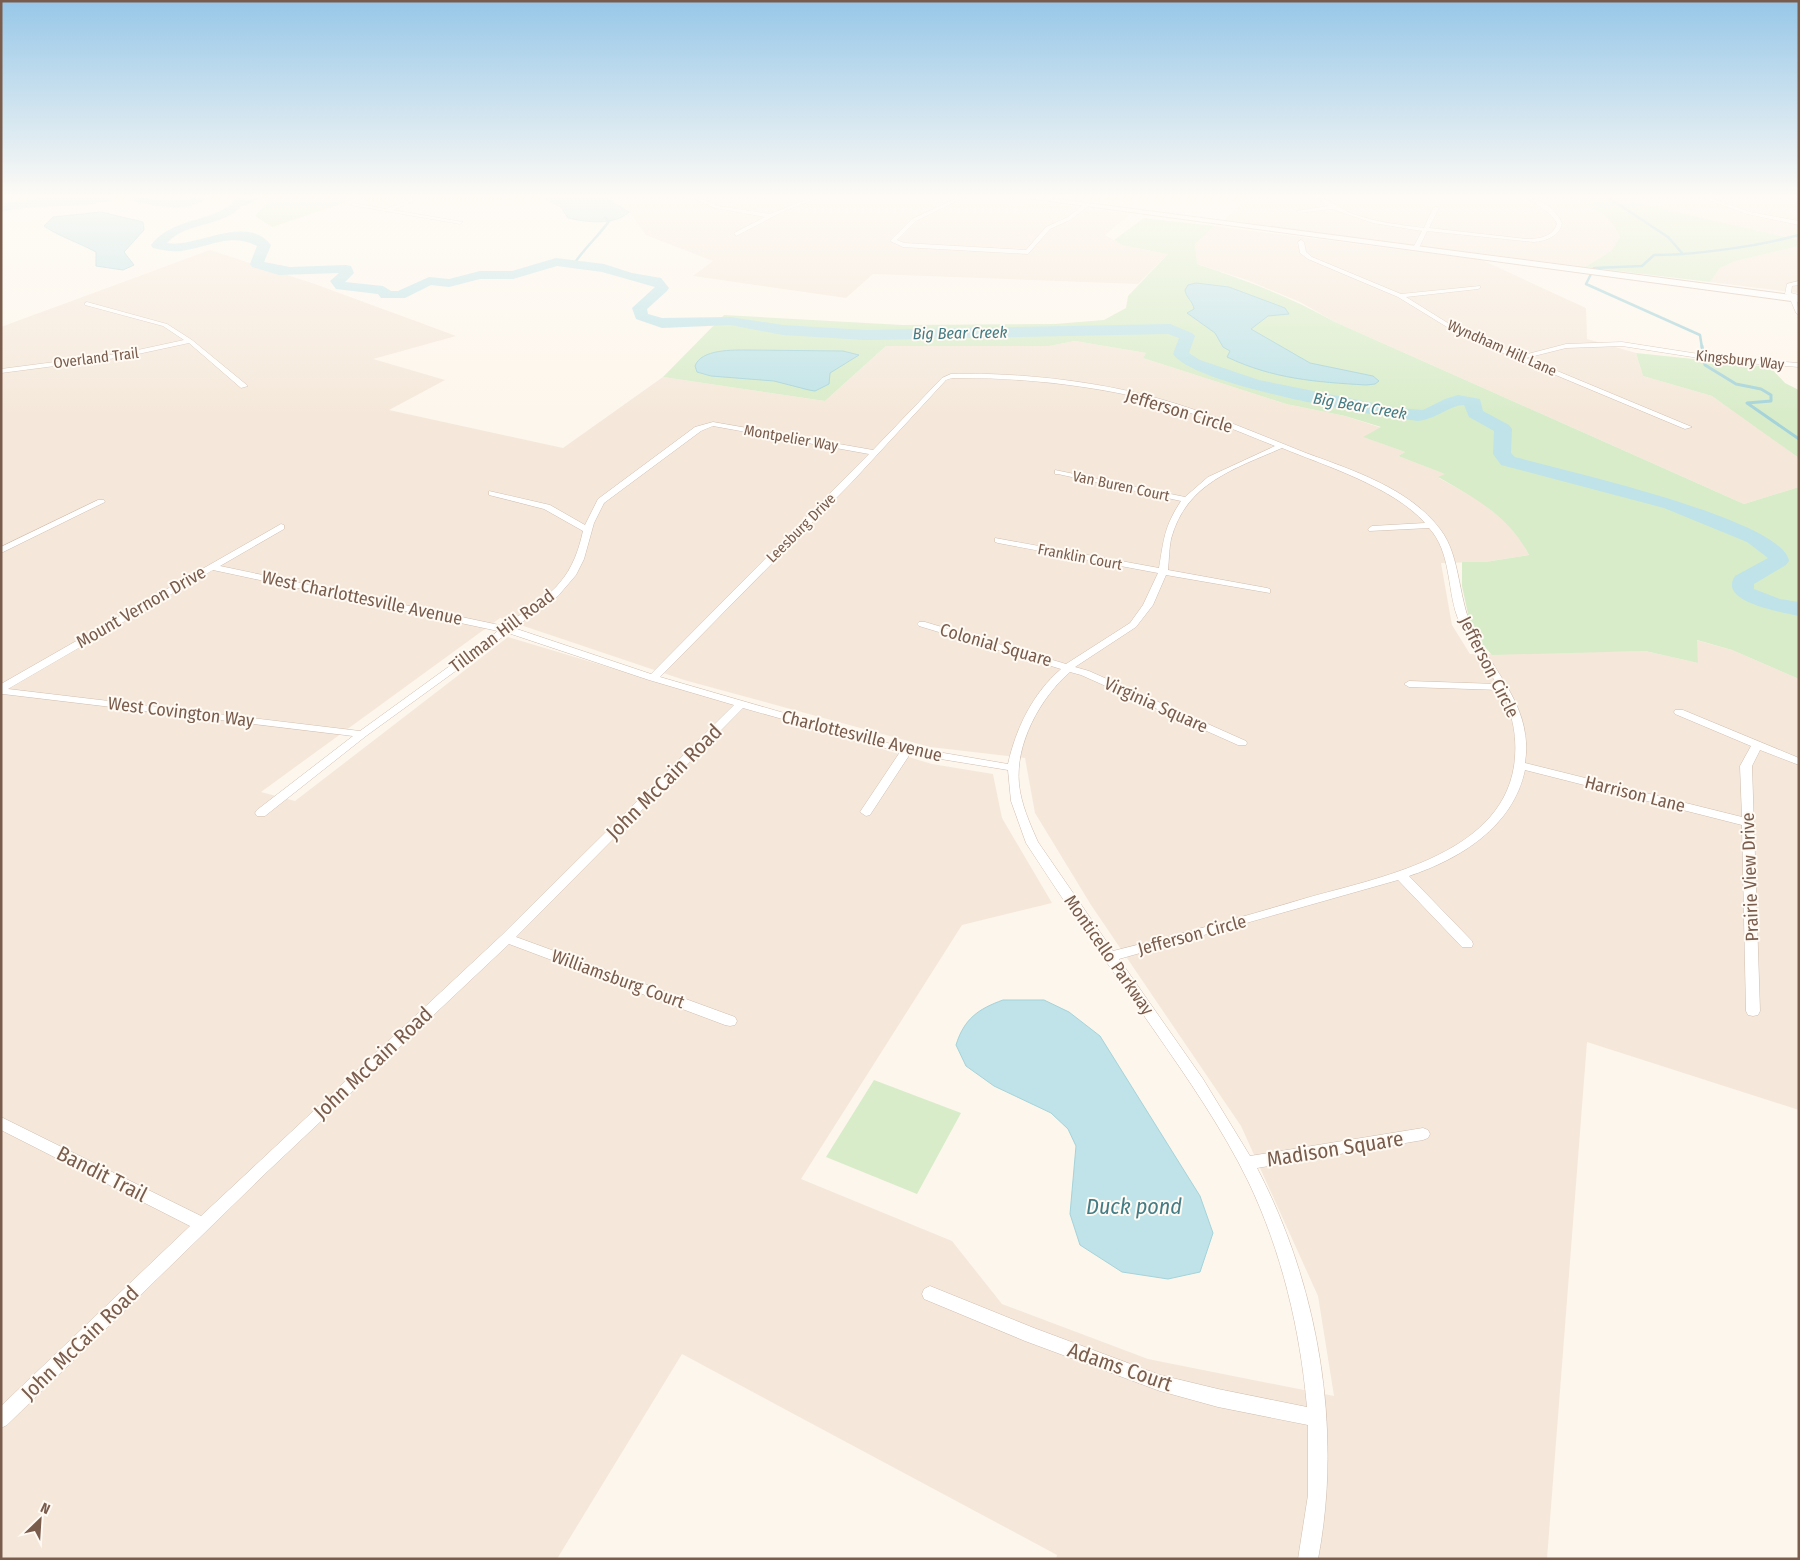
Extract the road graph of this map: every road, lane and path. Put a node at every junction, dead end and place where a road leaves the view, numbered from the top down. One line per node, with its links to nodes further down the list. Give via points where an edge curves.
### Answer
1 (1340, 271): 5 (street, Wyndham Hill Lane)
2 (1583, 271): 6 (main road)
3 (1799, 283): 6 (street, via 1787,288 1788,294)
4 (1478, 287): 5 (street)
5 (1400, 296): 10 (street, Wyndham Hill Lane, via 1467,335)
6 (1798, 298): 8 (street, via 1794,301)
7 (87, 304): 9 (street, via 160,322)
8 (1799, 314)
9 (190, 341): 12 (street, Overland Trail, via 124,356); 14 (street)
10 (1519, 358): 11 (street, Kingsbury Way, via 1566,346 1610,345 1662,354); 16 (street, Wyndham Hill Lane)
11 (1799, 365)
12 (1, 371)
13 (949, 377): 17 (street, Jefferson Circle, via 1052,382 1128,394 1207,417); 18 (street, Leesburg Drive)
14 (244, 386)
15 (708, 424): 18 (street, Montpelier Way); 26 (street, Tillman Hill Road, via 601,501 590,515)
16 (1688, 427)
17 (1281, 446): 21 (street, Monticello Parkway, via 1220,473 1192,490); 23 (street, Jefferson Circle, via 1385,490)
18 (875, 452): 35 (street, Leesburg Drive)
19 (1058, 472): 21 (street, Van Buren Court)
20 (492, 493): 26 (street, via 547,507)
21 (1184, 499): 30 (street, Monticello Parkway, via 1167,539)
22 (101, 502): 28 (street)
23 (1432, 525): 25 (street); 37 (street, Jefferson Circle, via 1444,543 1466,630)
24 (281, 527): 29 (street, Mount Vernon Drive)
25 (1372, 529)
26 (587, 530): 33 (street, Tillman Hill Road, via 580,558 562,587)
27 (998, 540): 30 (street, Franklin Court)
28 (1, 550)
29 (212, 567): 33 (street, West Charlottesville Avenue); 38 (street, Mount Vernon Drive)
30 (1163, 571): 31 (street, Franklin Court); 34 (street, Monticello Parkway, via 1136,622)
31 (1266, 590)
32 (922, 624): 34 (street, Colonial Square)
33 (507, 629): 35 (street, West Charlottesville Avenue); 41 (street, Tillman Hill Road)
34 (1069, 667): 42 (street, Virginia Square); 47 (street, Monticello Parkway, via 1041,698 1028,723)
35 (653, 678): 39 (street, West Charlottesville Avenue)
36 (1410, 684): 37 (street)
37 (1504, 687): 46 (street, Jefferson Circle, via 1516,712 1521,734)
38 (2, 688): 41 (street, West Covington Way, via 3,691)
39 (741, 704): 44 (street, Charlottesville Avenue); 52 (street, John McCain Road)
40 (1679, 712): 43 (street)
41 (362, 734): 49 (street, Tillman Hill Road)
42 (1242, 744)
43 (1757, 746): 45 (street); 50 (street, Prairie View Drive, via 1746,766)
44 (906, 751): 47 (street, Charlottesville Avenue); 48 (street)
45 (1799, 762)
46 (1520, 766): 50 (street, Harrison Lane); 51 (street, Jefferson Circle, via 1515,789 1492,824 1451,852)
47 (1013, 768): 54 (street, Monticello Parkway, via 1022,820 1032,843)
48 (866, 812)
49 (261, 813)
50 (1749, 823): 55 (street, Prairie View Drive)
51 (1400, 875): 53 (street); 54 (street, Jefferson Circle)
52 (507, 938): 56 (street, Williamsburg Court); 60 (street, John McCain Road)
53 (1467, 944)
54 (1110, 957): 59 (street, Monticello Parkway, via 1196,1079)
55 (1753, 1011)
56 (730, 1021)
57 (1, 1123): 60 (street, Bandit Trail)
58 (1424, 1134): 59 (street, Madison Square)
59 (1246, 1164): 62 (street, Monticello Parkway, via 1266,1204 1291,1270 1308,1340)
60 (202, 1224): 63 (street, John McCain Road)
61 (930, 1294): 62 (street, Adams Court, via 1160,1383)
62 (1317, 1418): 64 (street, Monticello Parkway, via 1319,1476)
63 (1, 1419)
64 (1308, 1559)

